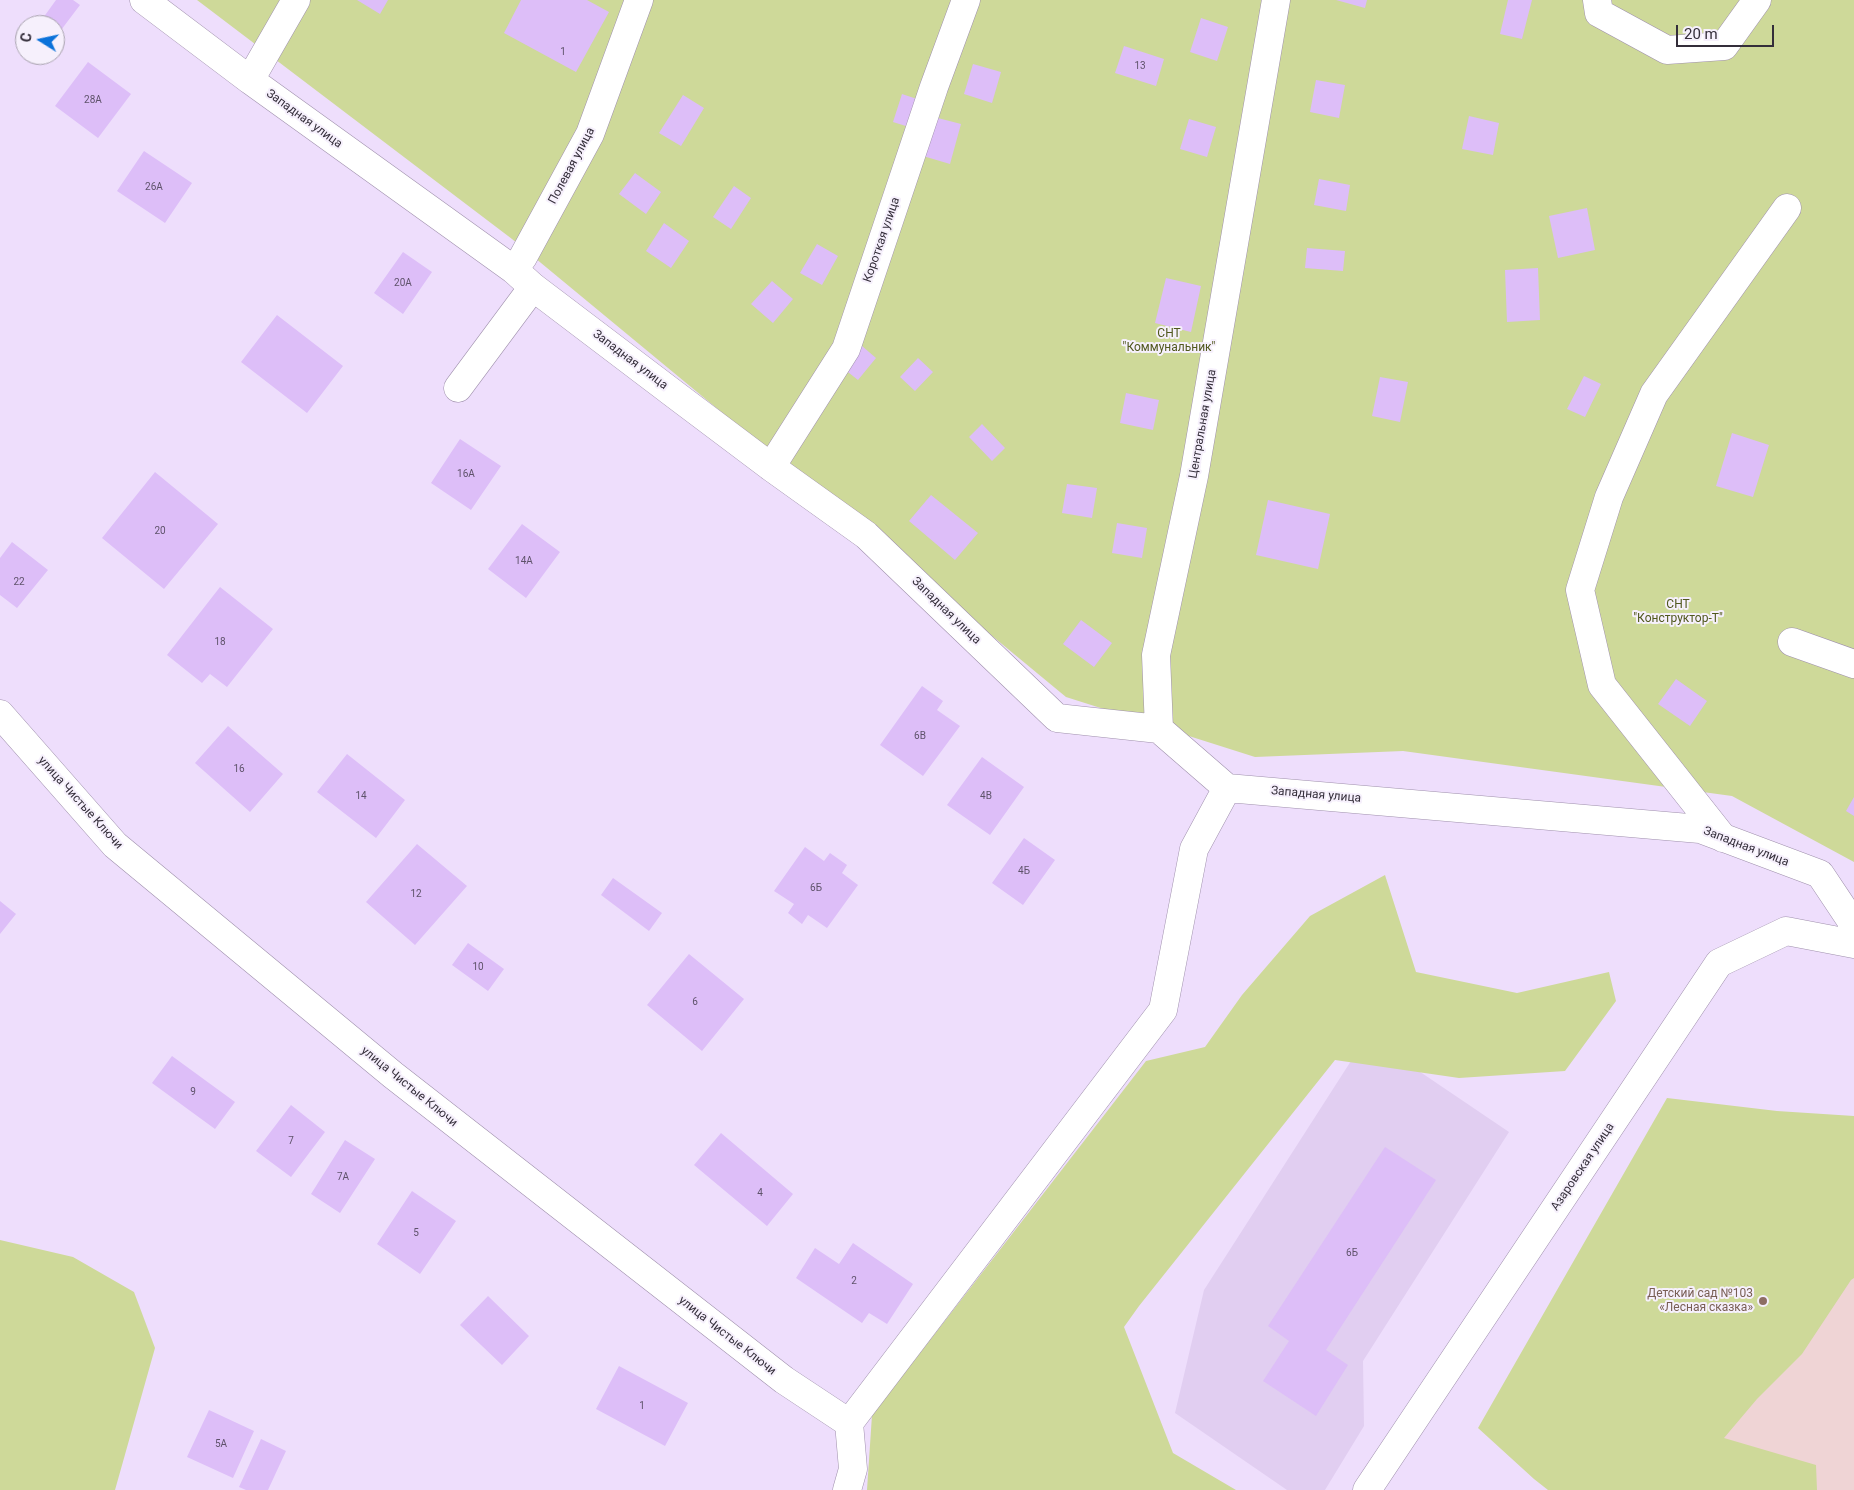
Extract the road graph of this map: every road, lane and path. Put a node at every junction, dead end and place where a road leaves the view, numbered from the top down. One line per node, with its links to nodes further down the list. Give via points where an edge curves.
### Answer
1 (144, 0): 8 (street, Западная улица)
2 (296, 0): 8 (street)
3 (638, 0): 10 (street, Полевая улица, via 590,134 523,257)
4 (966, 0): 12 (street, Короткая улица, via 846,349)
5 (1276, 0): 16 (street, Центральная улица, via 1194,476 1156,655)
6 (1597, 0): 7 (street, via 1599,13 1666,50 1724,46)
7 (1757, 0)
8 (250, 80): 10 (street, Западная улица)
9 (1787, 208): 18 (street, via 1654,394 1608,497 1580,590 1602,685)
10 (524, 278): 11 (street, Полевая улица); 12 (street, Западная улица)
11 (458, 388)
12 (771, 467): 16 (street, Западная улица, via 866,535 1057,718)
13 (1792, 642): 14 (street)
14 (1854, 664)
15 (0, 714): 21 (street, улица Чистые Ключи, via 115,845 393,1075 784,1380)
16 (1159, 729): 17 (street)
17 (1227, 788): 18 (street, Западная улица, via 1700,829); 21 (street, via 1194,849 1163,1010)
18 (1723, 838): 19 (street, Западная улица, via 1820,874)
19 (1854, 925)
20 (1854, 944): 23 (street, Азаровская улица, via 1786,931 1718,963)
21 (849, 1423): 22 (street, via 853,1469)
22 (847, 1490)
23 (1367, 1490)

